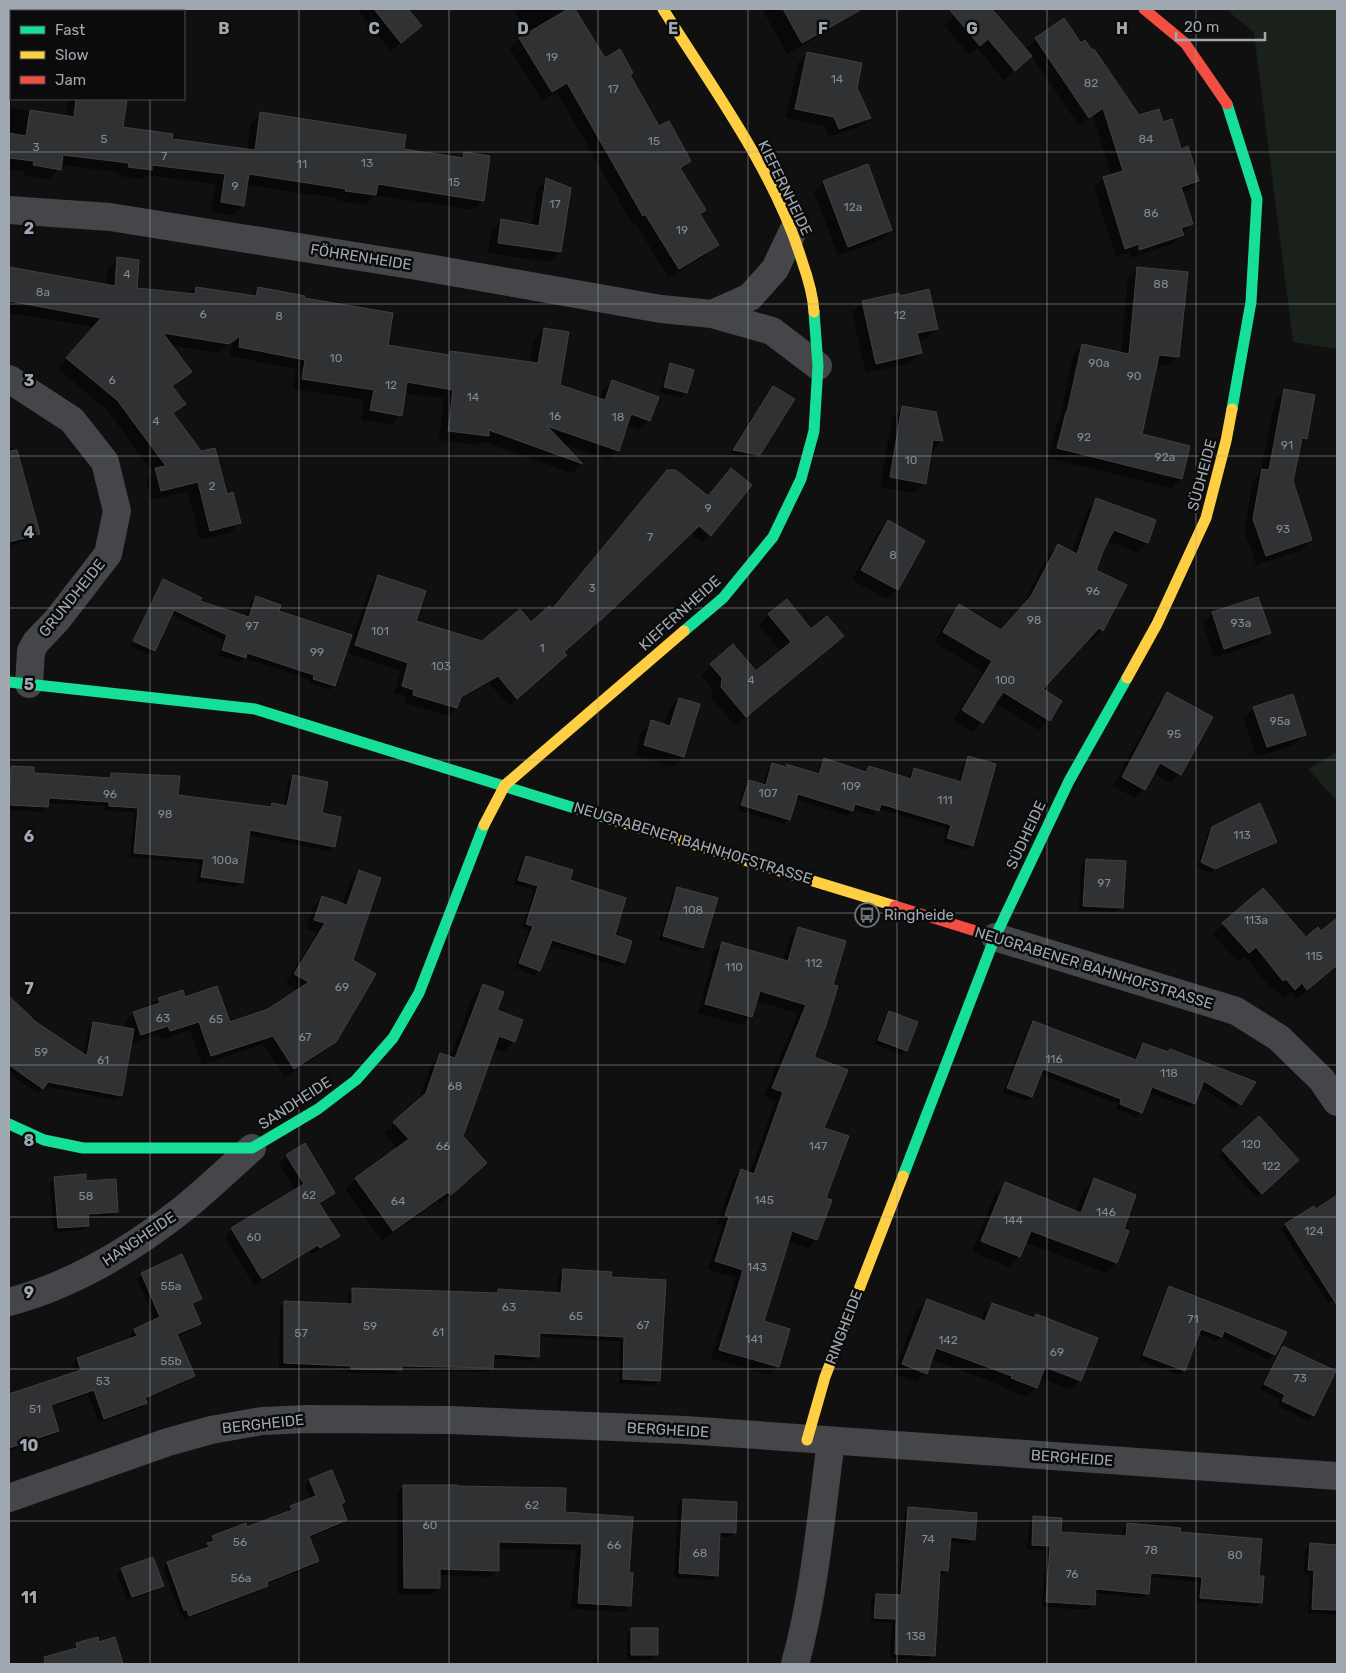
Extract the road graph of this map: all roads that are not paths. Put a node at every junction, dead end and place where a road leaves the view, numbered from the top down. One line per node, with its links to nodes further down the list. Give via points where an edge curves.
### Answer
1 (663, 9): 4 (street, KIEFERNHEIDE, via 762,166)
2 (1144, 9): 10 (street, SÜDHEIDE, via 1185,43 1228,105 1257,199 1251,302 1226,441 1206,518 1158,624 1069,781)
3 (9, 210): 5 (street, FÖHRENHEIDE, via 110,217 661,309)
4 (792, 231): 5 (street, FÖHRENHEIDE, via 775,269 750,297); 6 (street, KIEFERNHEIDE, via 812,295)
5 (712, 314): 6 (street, FÖHRENHEIDE, via 772,331)
6 (818, 366): 9 (street, KIEFERNHEIDE, via 810,447 801,480 773,537 722,598)
7 (9, 379): 8 (street, GRUNDHEIDE, via 72,420 105,462 117,512 108,554 36,642)
8 (19, 683): 9 (street, NEUGRABENER BAHNHOFSTRASSE, via 255,709)
9 (506, 785): 10 (street, NEUGRABENER BAHNHOFSTRASSE); 13 (street, SANDHEIDE, via 484,825 419,993 393,1038 356,1080 318,1109)
10 (995, 937): 11 (street, NEUGRABENER BAHNHOFSTRASSE, via 1236,1011 1279,1038 1322,1080); 15 (street, RINGHEIDE, via 824,1377)
11 (1337, 1102)
12 (9, 1124): 13 (street, SANDHEIDE, via 44,1140 83,1148)
13 (252, 1148): 14 (street, HANGHEIDE, via 184,1209 123,1252 64,1283)
14 (9, 1302)
15 (819, 1440): 16 (street, BERGHEIDE); 17 (street, BERGHEIDE, via 685,1430 450,1420 262,1421 168,1442); 18 (street, RINGHEIDE, via 812,1581)
16 (1337, 1476)
17 (9, 1498)
18 (795, 1664)

